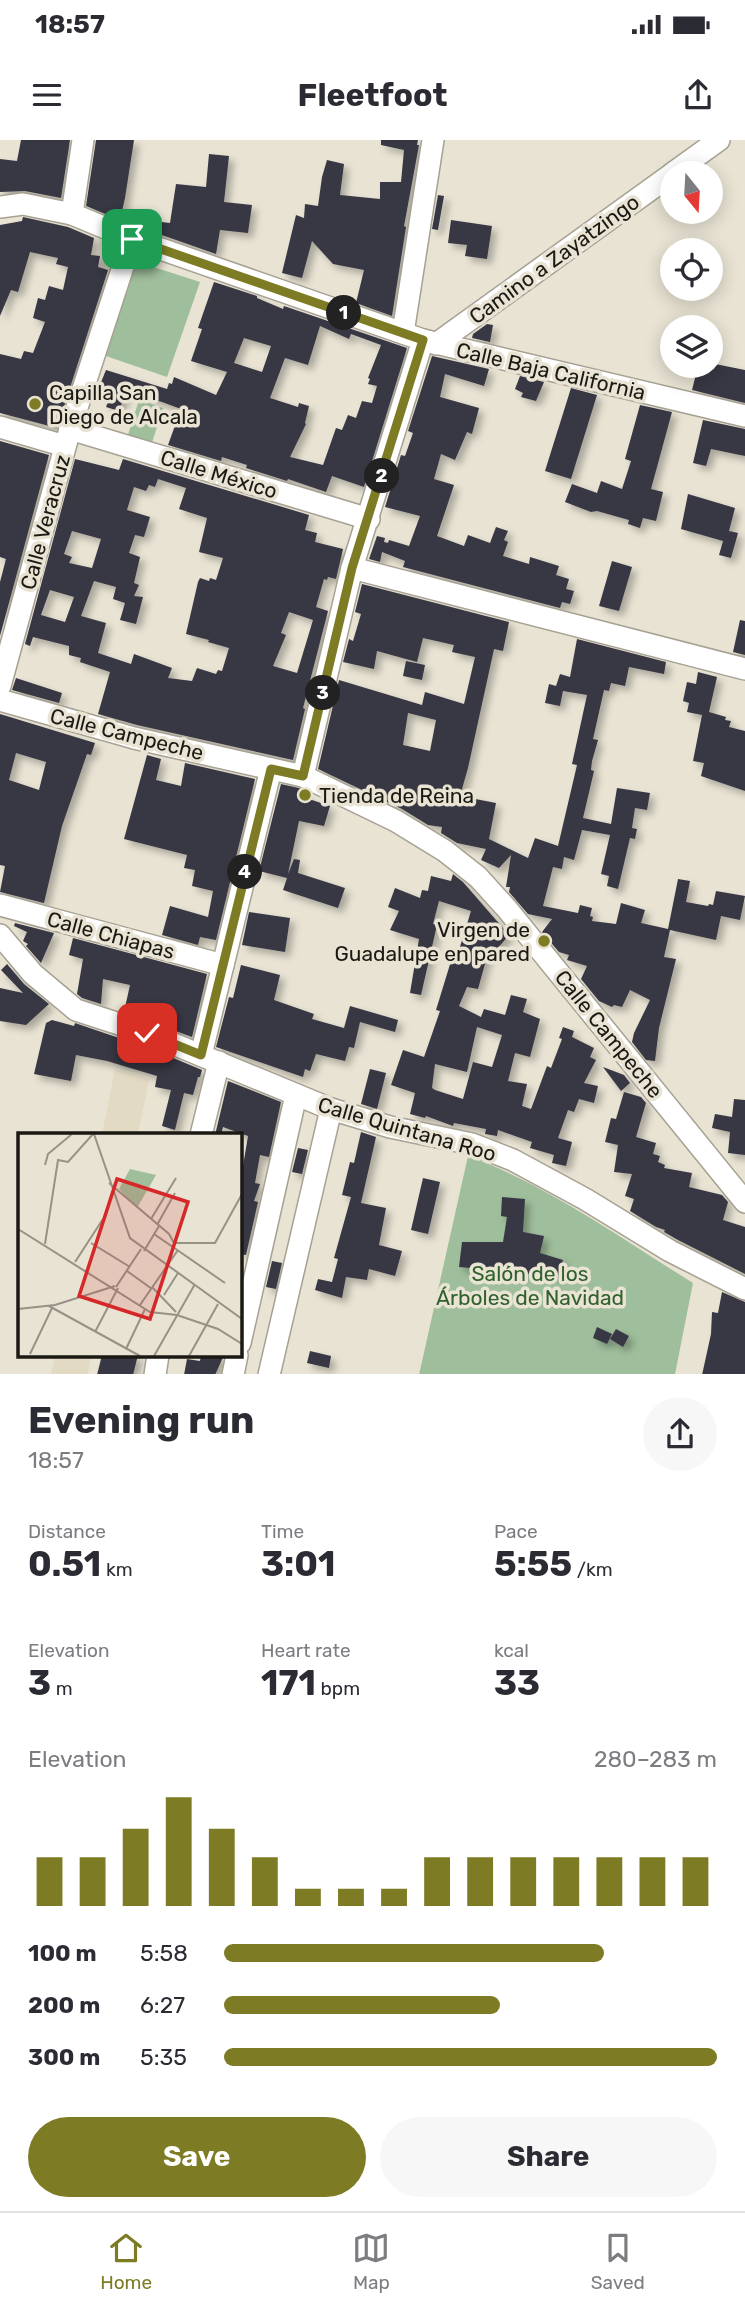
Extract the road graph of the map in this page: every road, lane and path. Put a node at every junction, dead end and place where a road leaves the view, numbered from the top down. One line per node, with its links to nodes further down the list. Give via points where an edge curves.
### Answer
1 (83, 140): 7 (street)
2 (433, 140): 9 (street)
3 (719, 140): 4 (street, Camino a Zayatzingo)
4 (690, 161)
5 (660, 182): 9 (street, Camino a Zayatzingo)
6 (0, 207): 7 (street, Calle Baja California, via 23,204)
7 (72, 214): 8 (street, Calle Baja California)
8 (132, 239): 9 (street, Calle Baja California); 12 (street, Calle Veracruz)
9 (421, 339): 10 (street, Calle Baja California); 13 (street)
10 (745, 416)
11 (0, 426): 12 (street, Calle México)
12 (68, 437): 13 (street, Calle México); 16 (street, Calle Veracruz)
13 (369, 519): 14 (street)
14 (352, 568): 15 (street); 19 (street)
15 (745, 669)
16 (0, 686)
17 (0, 700): 18 (street, Calle Campeche, via 134,738)
18 (271, 769): 19 (street, Calle Campeche); 22 (street)
19 (303, 776): 27 (street, Calle Campeche, via 396,821 478,877)
20 (0, 905): 22 (street, Calle Chiapas)
21 (0, 937): 23 (street, Calle Quintana Roo, via 33,974 76,1010)
22 (222, 965): 23 (street)
23 (210, 1058): 24 (street, Calle Quintana Roo); 26 (street)
24 (296, 1095): 25 (street, Calle Quintana Roo); 29 (street)
25 (331, 1109): 28 (street, Calle Quintana Roo, via 472,1144 513,1160); 30 (street)
26 (201, 1133)
27 (745, 1202)
28 (745, 1289)
29 (242, 1334)
30 (270, 1374)

